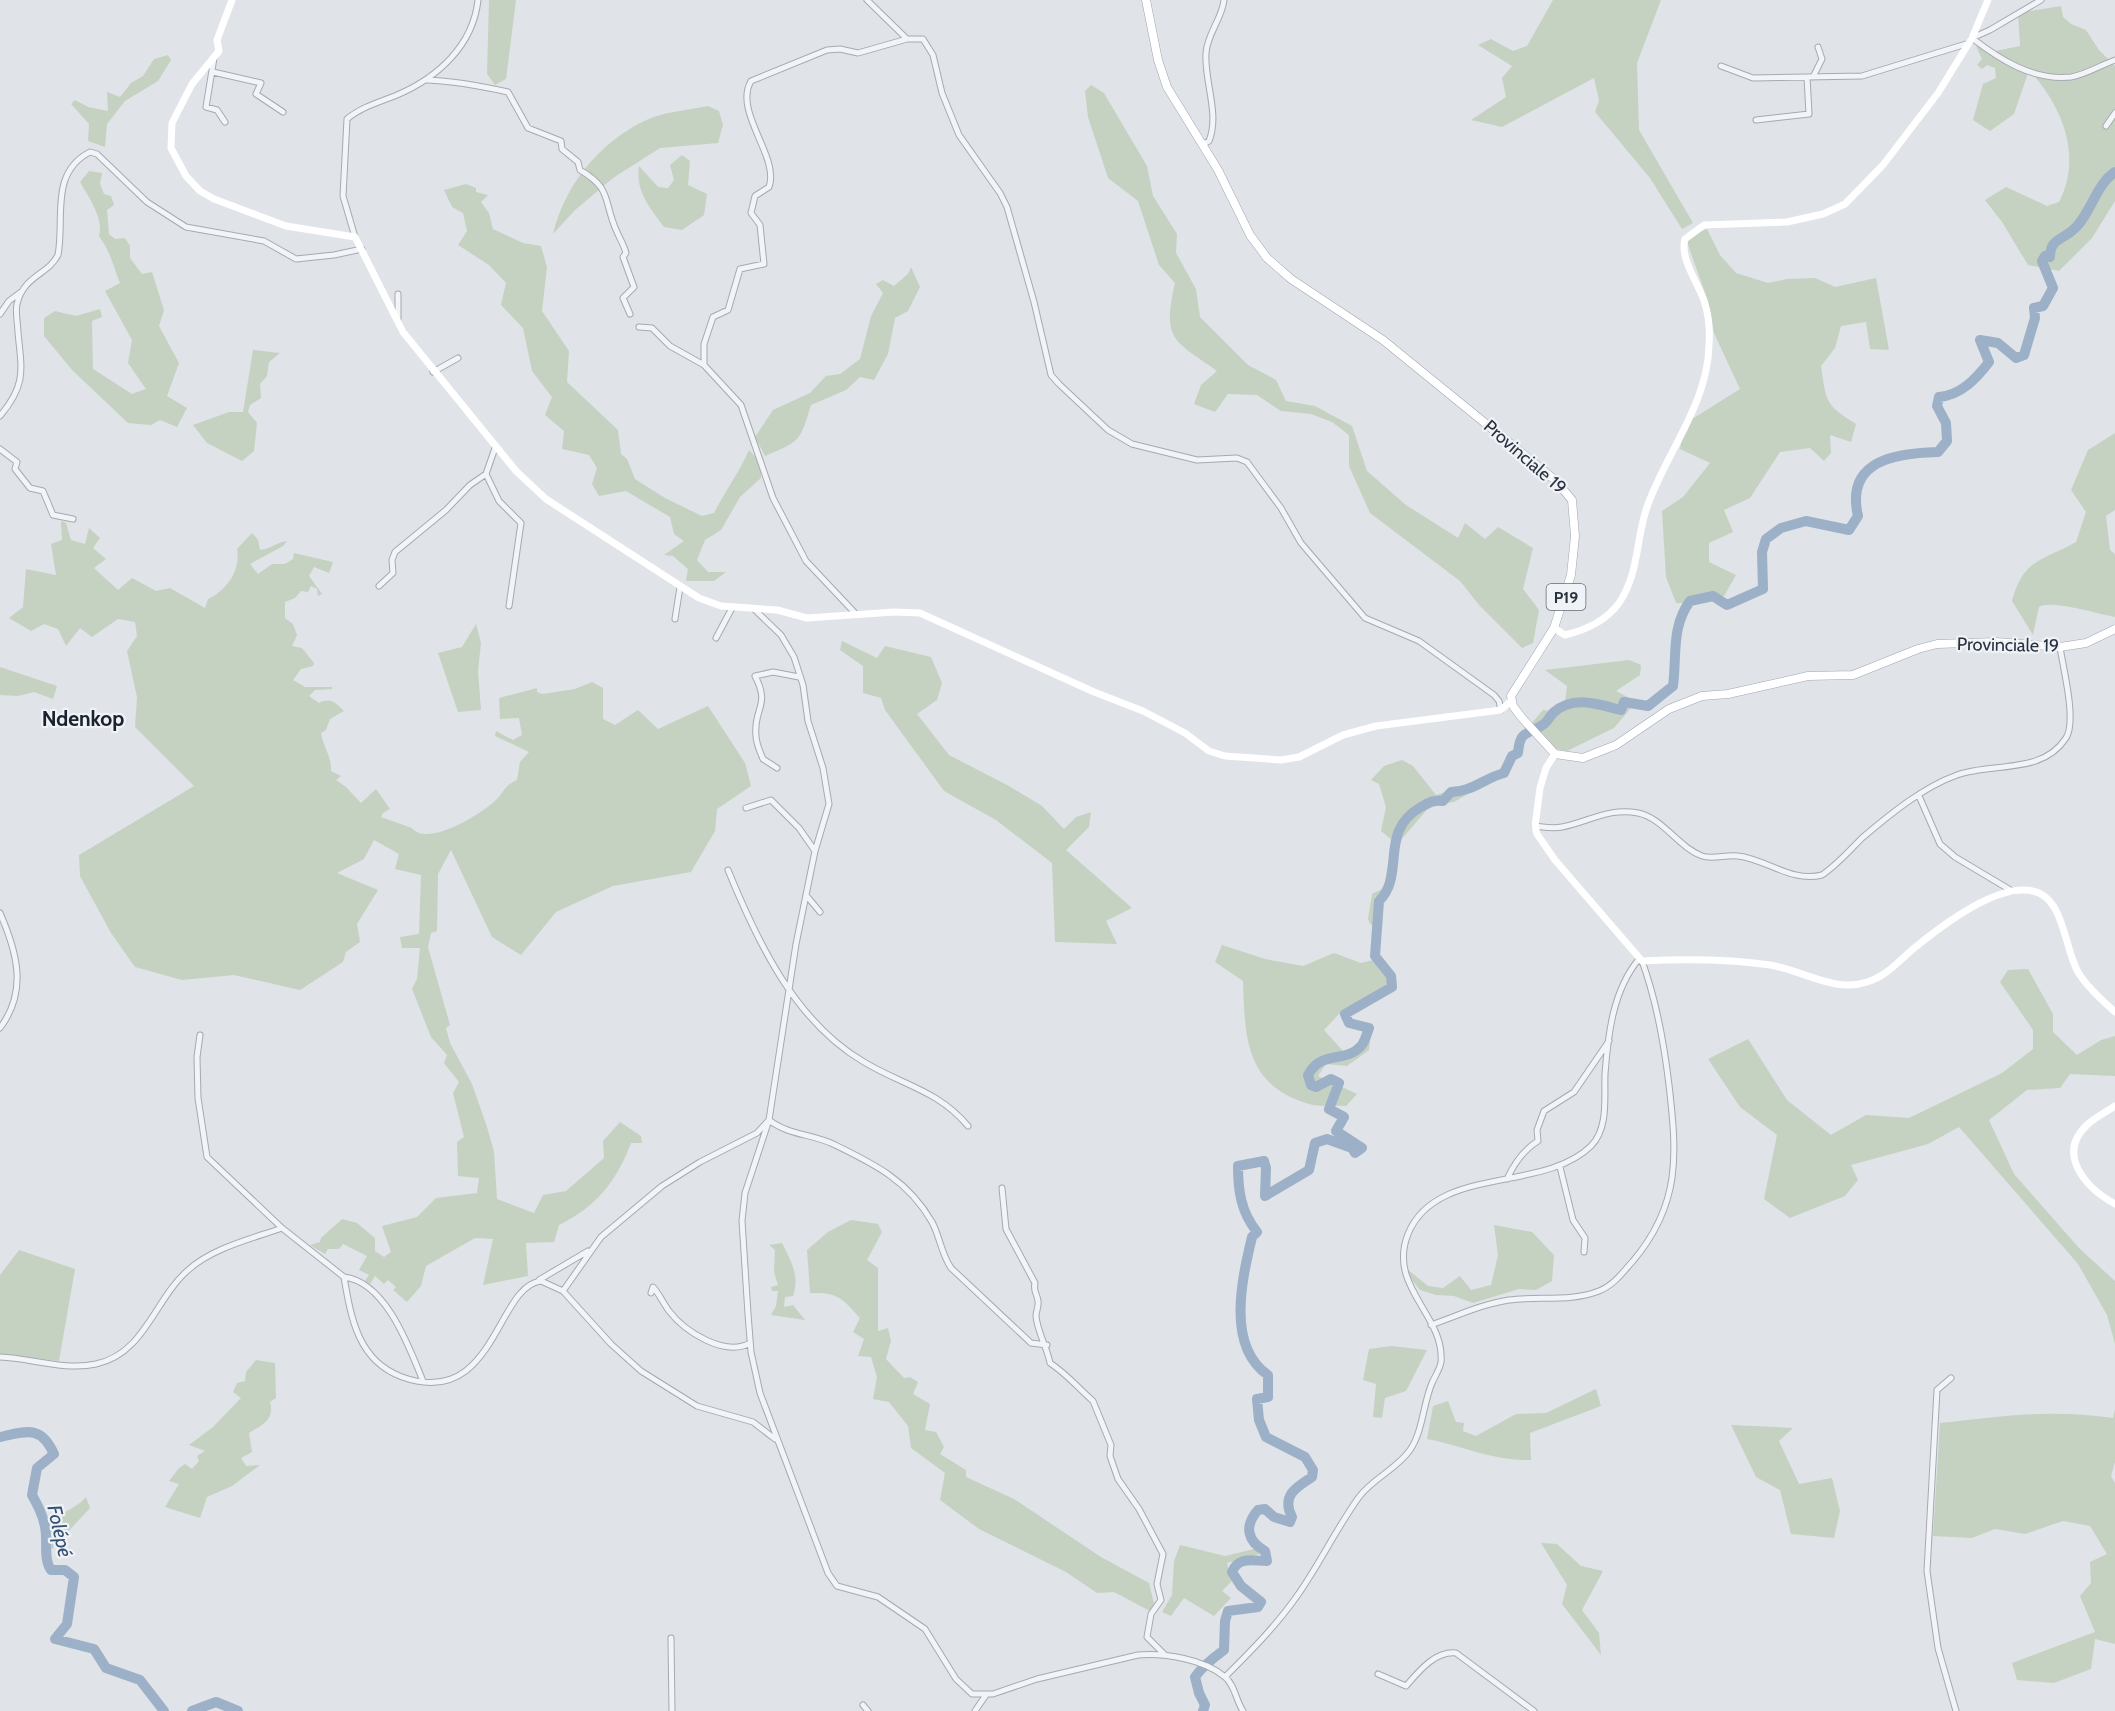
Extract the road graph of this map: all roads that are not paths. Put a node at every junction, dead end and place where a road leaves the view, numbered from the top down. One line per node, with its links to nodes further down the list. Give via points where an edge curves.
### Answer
1 (232, 0): 11 (street)
2 (478, 0): 16 (street, via 457,51 444,68)
3 (867, 0): 8 (street)
4 (1146, 0): 22 (main road, Provinciale 19 / P19, via 1167,87)
5 (1224, 0): 22 (street, via 1207,43 1211,130 1209,141)
6 (1988, 0): 9 (street)
7 (2041, 0): 9 (street)
8 (907, 39): 32 (street, via 858,53 827,50 751,81 747,92 749,106 772,177 769,187 755,196 751,213 760,225 764,264 740,269 729,308 713,317 704,344); 52 (street, via 927,42 959,135 1000,193 1054,379 1108,430 1132,444 1197,460 1237,458 1247,462 1301,543 1365,618 1419,640 1494,695)
9 (1969, 41): 12 (street, via 2031,73 2071,77); 15 (street, via 1869,75); 46 (street, via 1938,93 1899,145 1845,204 1787,222 1713,223 1695,229 1684,239 1685,253 1708,320 1710,348 1701,385 1647,506 1633,574 1620,602 1603,620 1574,633 1565,635)
10 (1818, 48): 15 (street, via 1822,59)
11 (214, 57): 14 (street); 23 (street, via 192,84 172,123 171,148 186,176 214,199 286,226)
12 (2115, 60)
13 (1721, 66): 15 (street, via 1747,78)
14 (213, 72): 17 (street, via 261,83 256,94); 20 (street, via 206,107 217,110)
15 (1810, 77): 19 (street, via 1809,114)
16 (427, 80): 23 (street, via 347,119 343,196); 28 (street, via 458,81 508,92 528,128 561,141 562,149 578,162 580,170 596,179 607,196 626,253 623,257 634,287 623,298)
17 (284, 112)
18 (2115, 113): 21 (street)
19 (1756, 120)
20 (225, 122)
21 (2106, 126)
22 (1202, 145): 46 (main road, Provinciale 19 / P19, via 1250,235 1274,266 1383,340 1567,491 1574,519 1573,554 1568,590)
23 (355, 237): 24 (street)
24 (362, 249): 25 (street, via 296,259 264,241 186,227 147,202 97,154 90,152 73,165 63,184 58,255); 29 (street)
25 (21, 292): 27 (street); 34 (street, via 16,312 21,377 16,395)
26 (398, 294): 29 (street)
27 (0, 314)
28 (630, 315)
29 (398, 323): 33 (street)
30 (639, 327): 32 (street, via 652,328 670,346)
31 (458, 358): 33 (street)
32 (704, 364): 44 (street, via 741,405 772,498 806,561)
33 (433, 372): 35 (street)
34 (0, 416)
35 (495, 448): 37 (street); 40 (street, via 546,499)
36 (0, 449): 38 (street, via 17,462 15,469 26,485 44,491 53,515)
37 (486, 474): 39 (street, via 395,552 393,573); 41 (street, via 499,501 521,523)
38 (73, 519)
39 (379, 586)
40 (680, 587): 42 (street, via 708,602); 45 (street)
41 (509, 606)
42 (732, 608): 43 (street); 48 (street)
43 (754, 610): 44 (street, via 777,610 807,618); 50 (street, via 784,638)
44 (855, 613): 52 (street, via 909,612 930,616 1143,711 1209,751 1233,758 1281,760 1377,726)
45 (675, 619)
46 (1554, 627): 51 (main road, Provinciale 19 / P19)
47 (2115, 629): 49 (main road, Provinciale 19, via 2086,643)
48 (717, 638)
49 (2060, 647): 53 (main road, Provinciale 19, via 1996,642 1925,646 1852,675 1808,676 1702,696 1669,709 1616,744 1583,758); 55 (street, via 2069,715 2065,739 2039,762 1971,770 1948,778)
50 (798, 677): 54 (street, via 773,672 755,676 764,701 756,735 763,759); 58 (street, via 829,804)
51 (1511, 701): 52 (street); 53 (main road)
52 (1501, 710)
53 (1555, 754): 57 (street, via 1543,777)
54 (777, 768)
55 (1919, 796): 57 (street, via 1863,838 1830,870 1813,878 1741,856 1702,856 1647,815 1636,812 1595,816 1561,828); 60 (street, via 1940,844)
56 (746, 808): 58 (street, via 771,800)
57 (1535, 826): 64 (street, via 1556,860)
58 (815, 851): 61 (street)
59 (728, 870): 65 (street, via 757,934)
60 (2012, 891): 64 (street, via 1974,905 1878,978 1858,984 1839,984 1755,963); 66 (street, via 2036,892 2053,904 2079,974)
61 (806, 895): 62 (street); 65 (street)
62 (820, 912)
63 (0, 913): 67 (street, via 12,942 19,982)
64 (1641, 960): 69 (street, via 1621,986); 84 (street, via 1662,1031 1676,1148 1669,1194 1655,1228 1640,1252 1601,1291 1507,1300)
65 (790, 992): 71 (street); 72 (street, via 820,1028 862,1061 943,1101)
66 (2115, 1012)
67 (0, 1028)
68 (200, 1035): 77 (street, via 198,1098 207,1157)
69 (1609, 1041): 73 (street, via 1600,1131 1594,1143); 74 (street, via 1574,1092 1544,1111 1537,1130 1538,1141 1514,1163)
70 (2115, 1106): 76 (street, via 2088,1124 2074,1142 2073,1151 2081,1176)
71 (769, 1120): 78 (street, via 757,1133 662,1186); 85 (street, via 746,1187 742,1212); 86 (street, via 783,1129 824,1140 885,1170 930,1219 951,1268 1031,1343)
72 (968, 1126)
73 (1560, 1167): 74 (street); 79 (street, via 1573,1220 1585,1238)
74 (1507, 1179): 84 (street, via 1438,1200 1414,1222 1404,1250 1405,1268 1408,1284)
75 (1002, 1188): 86 (street, via 1006,1229 1035,1283 1036,1316)
76 (2115, 1204)
77 (282, 1228): 80 (street); 87 (street, via 239,1243 193,1267 168,1293 142,1334 122,1352 99,1364 70,1365)
78 (591, 1250): 81 (street); 82 (street)
79 (1584, 1252)
80 (344, 1277): 89 (street, via 369,1286 386,1307 403,1334); 89 (street, via 352,1321 373,1359 391,1373)
81 (534, 1282): 82 (street, via 548,1282); 89 (street, via 522,1290 476,1362 446,1380)
82 (563, 1291): 90 (street, via 640,1371 697,1406 753,1422)
83 (651, 1293): 85 (street, via 653,1287 680,1322 719,1347 740,1349)
84 (1431, 1325): 94 (street, via 1441,1363 1410,1450 1370,1483 1296,1597)
85 (750, 1343): 90 (street, via 757,1383)
86 (1047, 1345): 92 (street, via 1050,1363 1065,1373 1083,1396 1094,1401 1119,1479 1163,1554 1157,1584 1161,1600 1150,1614 1147,1637)
87 (0, 1357)
88 (1951, 1378): 102 (street, via 1937,1390 1927,1552 1938,1648)
89 (423, 1381)
90 (776, 1440): 95 (street, via 834,1584 870,1593 915,1622 932,1637 961,1686 972,1694)
91 (671, 1638): 97 (street)
92 (1165, 1655): 94 (street); 95 (street, via 1138,1655)
93 (1378, 1674): 101 (street, via 1406,1686 1436,1658 1456,1653)
94 (1225, 1677): 100 (street)
95 (986, 1695): 99 (street)
96 (863, 1705): 98 (street)
97 (672, 1711)
98 (868, 1711)
99 (975, 1711)
100 (1243, 1711)
101 (1534, 1711)
102 (1956, 1711)

